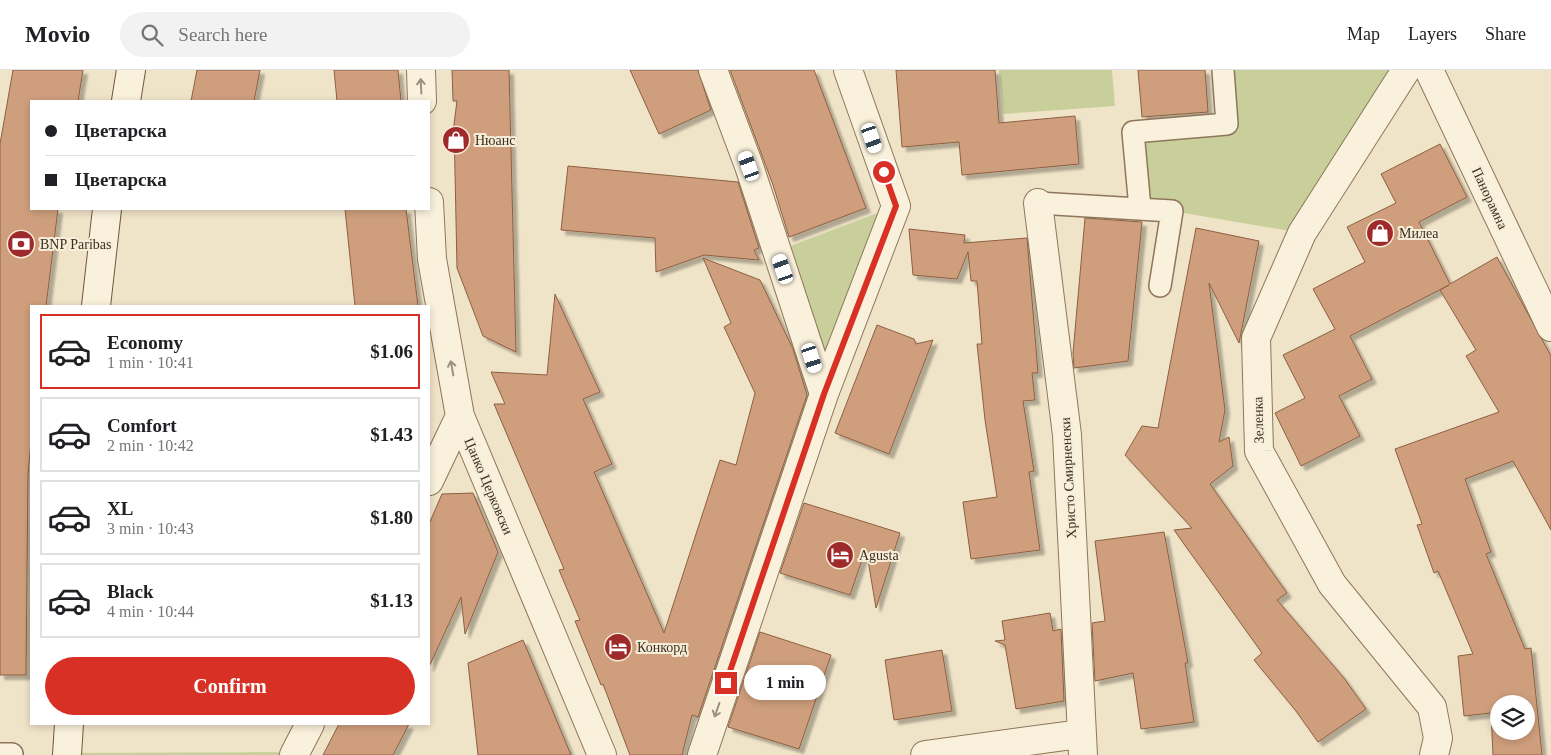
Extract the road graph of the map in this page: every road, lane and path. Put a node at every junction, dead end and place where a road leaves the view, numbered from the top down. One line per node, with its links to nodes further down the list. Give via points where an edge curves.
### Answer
1 (131, 70): 8 (street)
2 (421, 70): 9 (street, one-way to 2)
3 (713, 70): 17 (street, via 749,166)
4 (848, 70): 17 (street, via 896,206)
5 (1223, 70): 11 (lane, via 1228,124 1133,132)
6 (1406, 70): 28 (street, Зеленка, via 1302,232 1256,338 1259,451 1332,584 1432,707 1438,738)
7 (1429, 70): 16 (street, Панорамна)
8 (126, 100)
9 (422, 100)
10 (1038, 203): 11 (lane); 22 (street, Христо Смирненски, via 1067,435)
11 (1140, 208): 14 (lane, via 1172,211)
12 (107, 210): 15 (street)
13 (429, 210): 18 (street, Цанко Церковски, one-way to 13, via 432,260)
14 (1160, 286)
15 (96, 305)
16 (1551, 327)
17 (824, 394): 26 (street, one-way to 26)
18 (460, 416): 19 (street); 25 (street, Цанко Церковски)
19 (430, 479)
20 (69, 725): 23 (street)
21 (309, 725): 24 (street)
22 (1082, 744): 27 (street)
23 (67, 755)
24 (294, 755)
25 (602, 755)
26 (702, 755)
27 (925, 755)
28 (1434, 755)

